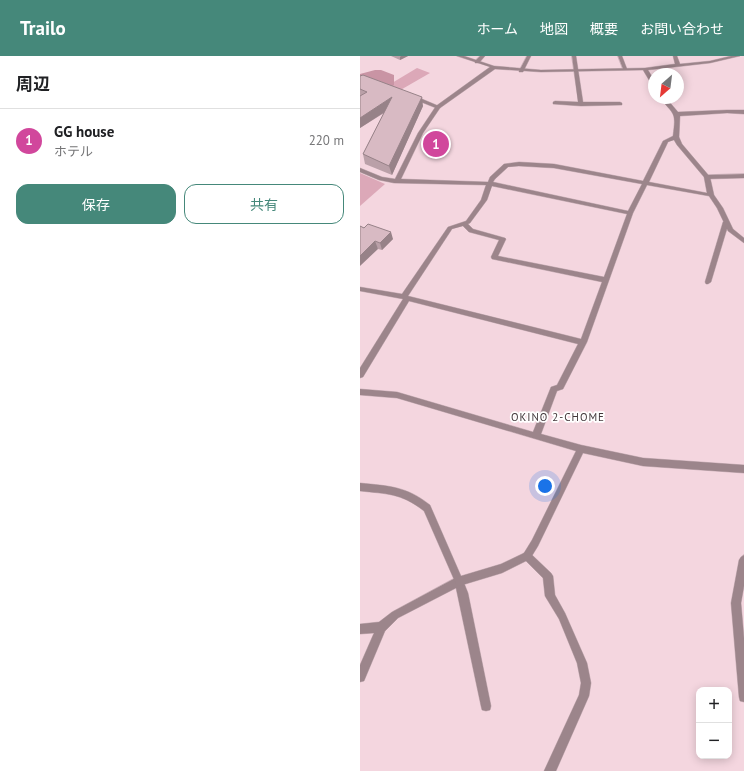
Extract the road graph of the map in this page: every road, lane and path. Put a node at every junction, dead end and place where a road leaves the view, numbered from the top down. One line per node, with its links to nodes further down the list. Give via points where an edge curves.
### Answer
1 (458, 56): 9 (street)
2 (483, 56): 9 (street)
3 (529, 56): 15 (street)
4 (574, 56): 14 (street)
5 (620, 56): 12 (street)
6 (675, 56): 10 (street)
7 (738, 56): 8 (street)
8 (724, 58): 10 (street)
9 (477, 62): 11 (street)
10 (678, 65): 13 (street)
11 (494, 67): 15 (street); 22 (street)
12 (625, 68): 13 (street); 14 (street)
13 (645, 68): 16 (street)
14 (575, 69): 15 (street); 19 (street)
15 (521, 71)
16 (648, 73)
17 (406, 94): 22 (street)
18 (555, 103): 19 (street)
19 (581, 104): 20 (street)
20 (620, 104)
21 (668, 104): 24 (street)
22 (438, 107): 29 (street, via 416,141)
23 (744, 112): 24 (street)
24 (677, 114): 25 (street)
25 (676, 137): 28 (street); 30 (street, via 666,142)
26 (360, 170): 29 (street, via 381,179)
27 (744, 176): 28 (street)
28 (707, 177): 32 (street)
29 (398, 180): 31 (street)
30 (644, 182): 31 (street, via 554,166 519,164 506,165 492,178); 32 (street); 33 (street)
31 (490, 184): 33 (street); 35 (street, via 477,211)
32 (711, 195): 34 (street)
33 (630, 213): 37 (street)
34 (726, 222): 36 (street, via 730,230); 38 (street)
35 (464, 223): 37 (street, via 471,231 503,239 494,257); 40 (street, via 450,228)
36 (744, 241)
37 (606, 280): 41 (street)
38 (708, 282)
39 (360, 289): 40 (street)
40 (406, 297): 41 (street); 42 (street)
41 (583, 342): 44 (street, via 560,387 554,389)
42 (360, 375)
43 (360, 392): 44 (street, via 397,395)
44 (536, 435): 45 (street)
45 (581, 449): 46 (street, via 643,462); 48 (street)
46 (744, 469)
47 (360, 487): 50 (street, via 397,491 428,508)
48 (527, 556): 50 (street, via 502,568); 56 (street, via 548,576 550,596 575,644 586,683 584,696)
49 (744, 560): 54 (street, via 736,603)
50 (459, 581): 51 (street, via 395,615); 55 (street)
51 (381, 628): 52 (street); 53 (street)
52 (360, 629)
53 (360, 677)
54 (744, 697)
55 (486, 706)
56 (550, 771)

